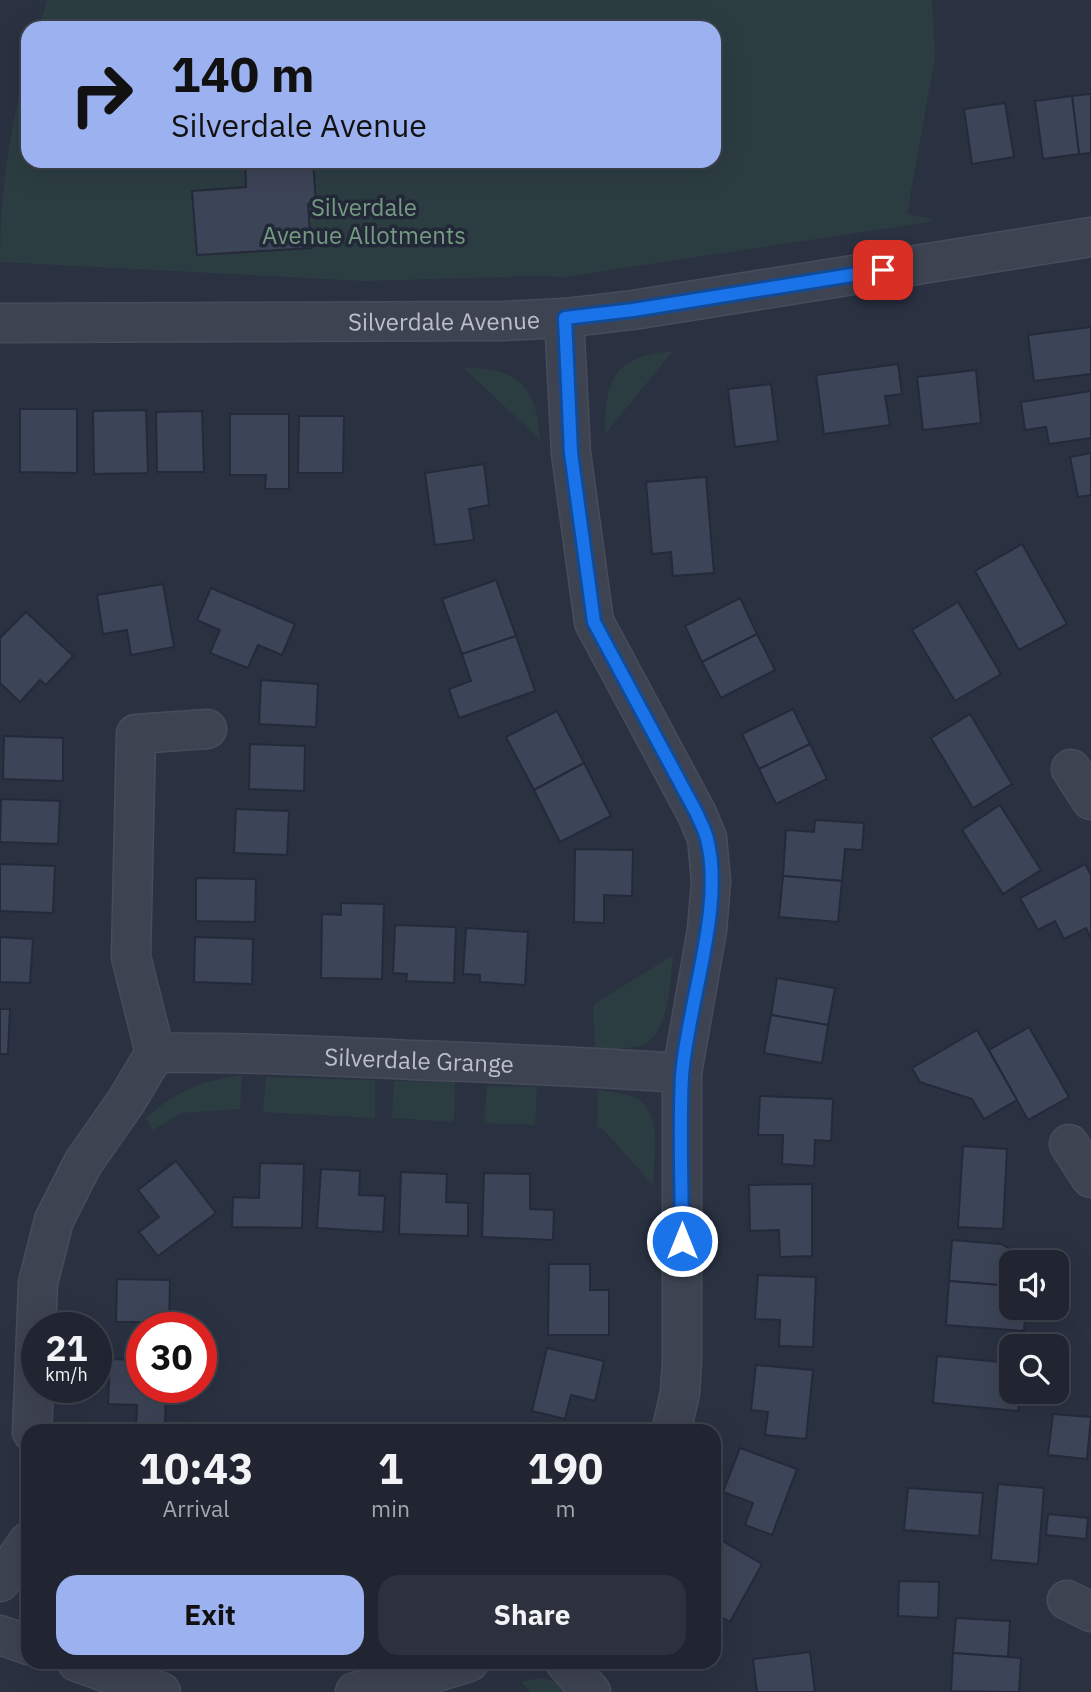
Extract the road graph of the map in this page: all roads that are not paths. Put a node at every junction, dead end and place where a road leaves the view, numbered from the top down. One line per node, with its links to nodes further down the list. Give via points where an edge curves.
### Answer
1 (1091, 237): 2 (street, Silverdale Avenue)
2 (565, 318): 3 (street, Silverdale Avenue); 6 (street, via 571,453 594,622 697,814 710,857 707,930)
3 (0, 323)
4 (207, 729): 5 (street, via 136,734 131,957)
5 (155, 1053): 6 (street, Silverdale Grange, via 590,1066); 9 (street, via 83,1163 54,1220 38,1283)
6 (682, 1073): 10 (street, via 682,1362)
7 (1069, 1144): 8 (street)
8 (1091, 1178)
9 (32, 1424)
10 (673, 1424)
11 (21, 1552): 12 (street)
12 (0, 1582)
13 (0, 1635): 14 (street)
14 (21, 1642)
15 (447, 1669): 19 (street)
16 (571, 1669): 20 (street)
17 (116, 1671): 18 (street)
18 (161, 1692)
19 (355, 1692)
20 (591, 1692)

